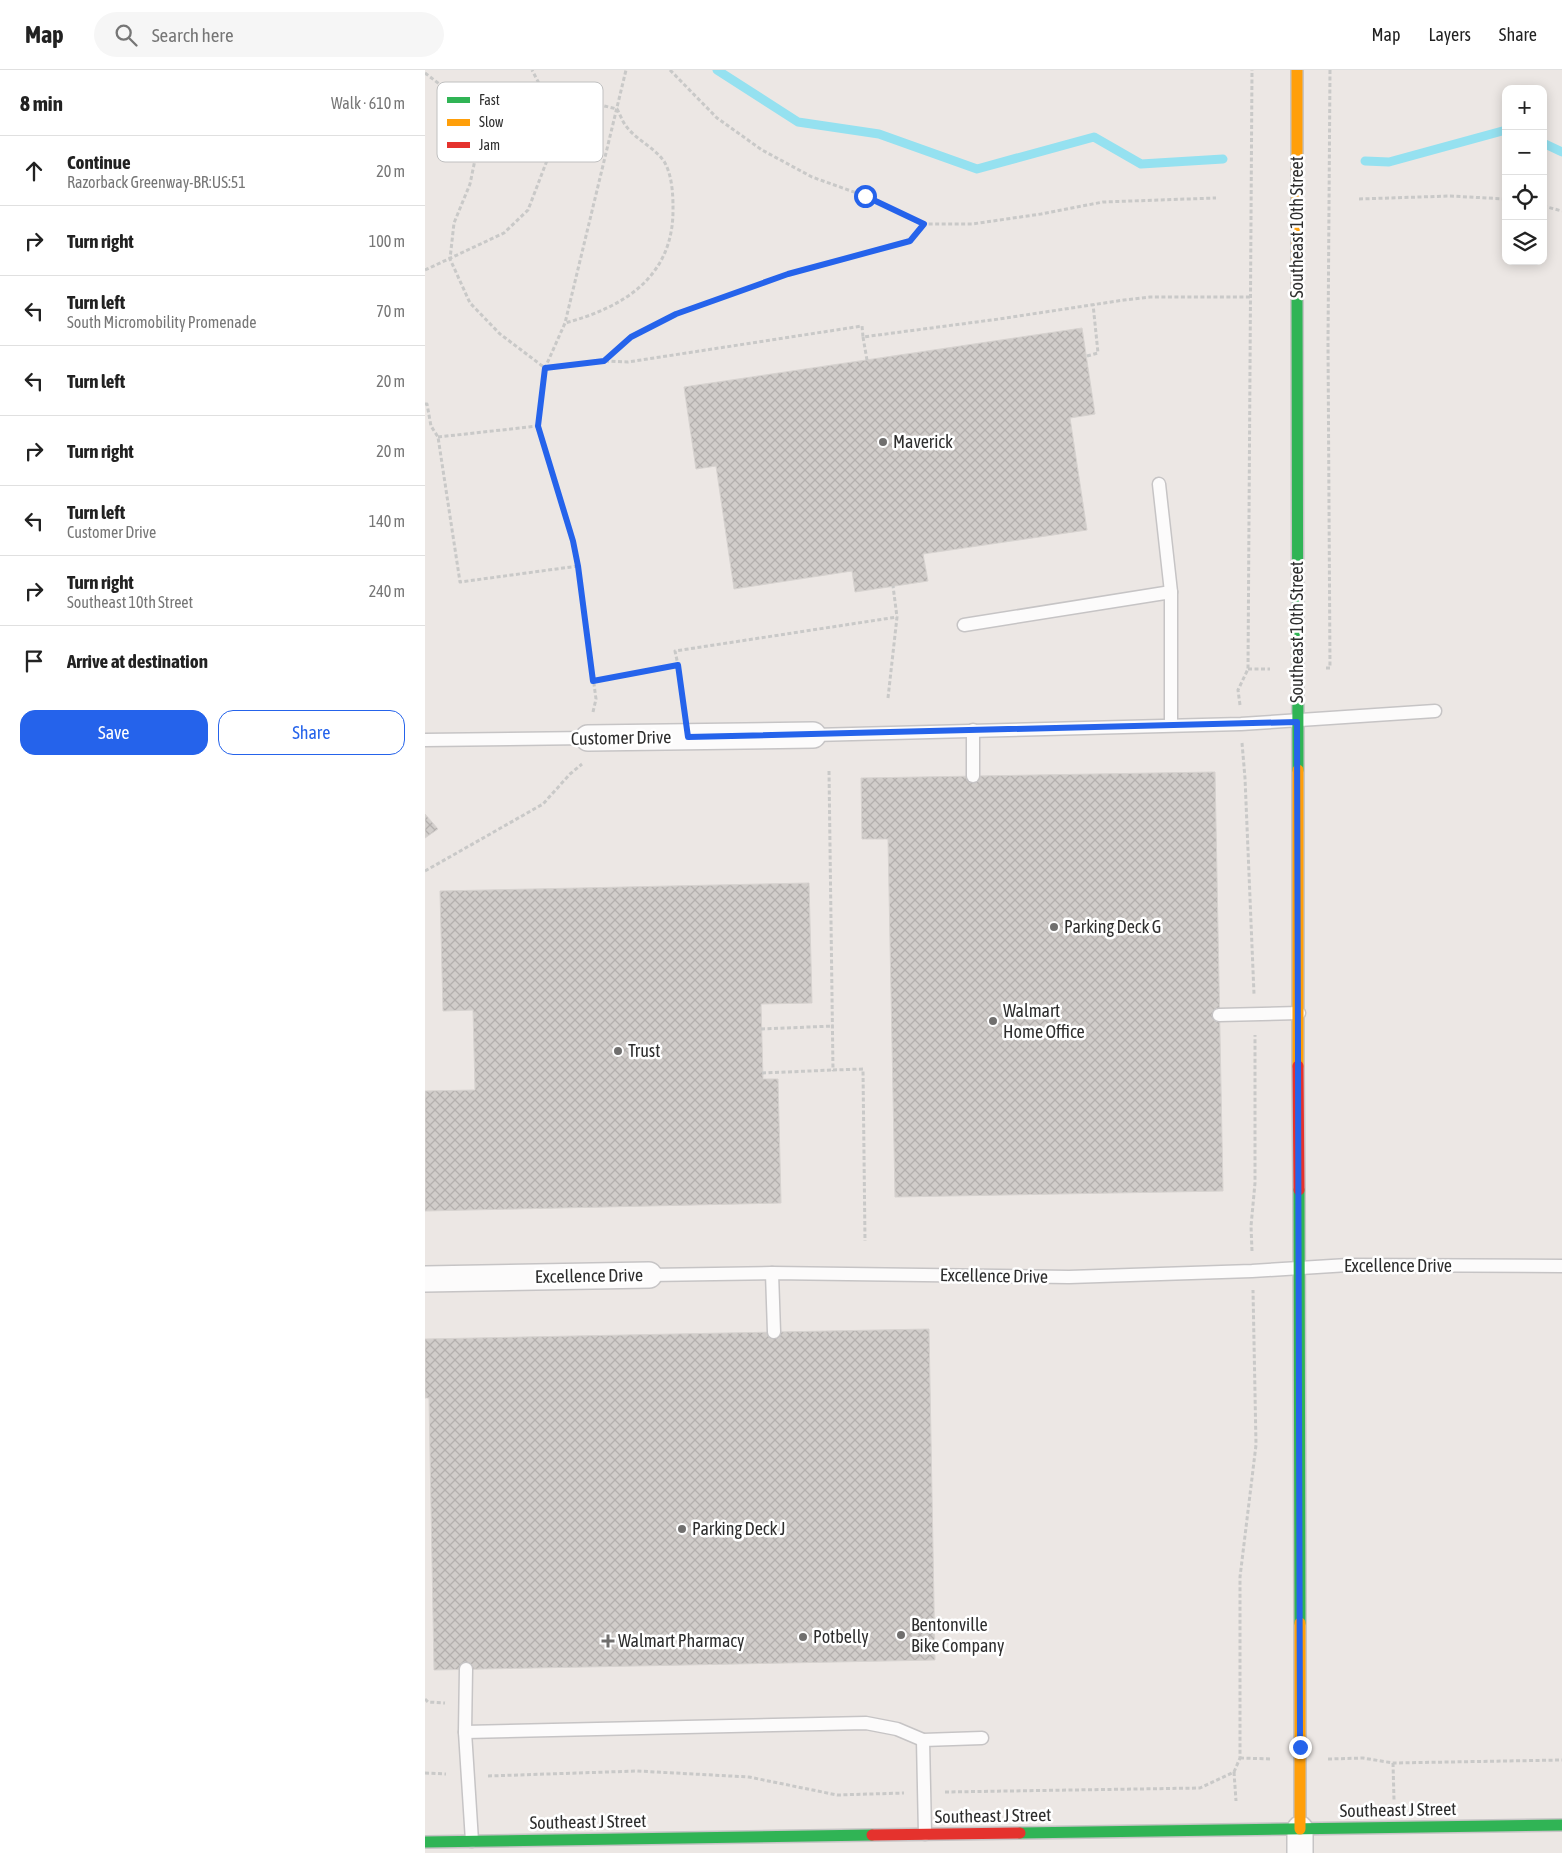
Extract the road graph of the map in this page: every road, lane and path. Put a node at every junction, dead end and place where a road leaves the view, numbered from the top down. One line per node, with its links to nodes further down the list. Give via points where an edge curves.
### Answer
1 (532, 70): 9 (path)
2 (670, 70): 21 (path, via 717,118 762,150 812,178 865,196)
3 (1252, 70): 24 (path)
4 (1297, 70): 47 (street, Southeast 10th Street)
5 (1330, 70): 42 (path, via 1329,668)
6 (625, 72): 11 (path)
7 (425, 73): 8 (path)
8 (437, 82)
9 (538, 82)
10 (603, 106): 11 (path)
11 (617, 109): 15 (path); 26 (path, via 626,126 665,163 673,190 673,223 668,246 657,269 623,300 607,310)
12 (475, 162): 22 (path, via 470,184 454,223)
13 (546, 162): 22 (path, via 528,210 504,233)
14 (603, 162): 26 (path)
15 (603, 162)
16 (1216, 198): 21 (path, via 1103,202 972,224)
17 (1359, 199): 18 (path, via 1450,196)
18 (1502, 199)
19 (1547, 207): 20 (path)
20 (1562, 211)
21 (924, 224): 30 (path, via 910,241 788,274 683,310 631,337)
22 (450, 259): 23 (path); 31 (path, via 470,303 500,334)
23 (425, 270)
24 (1251, 297): 25 (path, via 1150,297); 45 (path, via 1248,669 1238,690)
25 (1093, 304): 27 (path); 28 (path, via 1098,353)
26 (565, 323): 31 (path)
27 (863, 337): 29 (path); 30 (path, via 862,326 628,362)
28 (1087, 356)
29 (867, 360)
30 (604, 361): 31 (path)
31 (545, 368): 33 (path)
32 (425, 404): 34 (path)
33 (538, 426): 34 (path); 36 (path)
34 (438, 437): 36 (path, via 460,582)
35 (1159, 484): 38 (lane)
36 (578, 566): 43 (path)
37 (893, 586): 39 (path)
38 (1171, 592): 40 (lane); 48 (lane)
39 (897, 617): 41 (path, via 675,651); 44 (path)
40 (964, 625)
41 (678, 665): 43 (path); 51 (path)
42 (1323, 668)
43 (593, 681): 52 (path, via 596,699)
44 (888, 698)
45 (1240, 703)
46 (1435, 712): 47 (lane, Customer Drive)
47 (1297, 722): 48 (lane, Customer Drive); 57 (street, Southeast 10th Street)
48 (1171, 725): 49 (lane, Customer Drive)
49 (973, 730): 50 (lane, Customer Drive); 55 (lane)
50 (813, 735): 51 (street, Customer Drive)
51 (688, 737): 52 (street, Customer Drive)
52 (588, 738): 53 (lane, Customer Drive); 56 (path, via 583,763 543,804)
53 (425, 740)
54 (829, 771): 59 (path)
55 (973, 776)
56 (425, 871)
57 (1299, 1014): 58 (lane); 65 (street, Southeast 10th Street)
58 (1219, 1015)
59 (833, 1026): 60 (path); 61 (path)
60 (761, 1029)
61 (833, 1070): 62 (path); 63 (path, via 863,1069)
62 (762, 1072)
63 (865, 1241)
64 (1562, 1266): 65 (lane, Excellence Drive, via 1349,1265)
65 (1298, 1269): 66 (lane, Excellence Drive, via 1069,1277); 90 (street, Southeast 10th Street)
66 (772, 1273): 67 (lane, Excellence Drive); 70 (lane)
67 (649, 1275): 68 (street, Excellence Drive)
68 (425, 1280)
69 (1254, 1310): 75 (path, via 1255,1445 1239,1577)
70 (774, 1332)
71 (465, 1669): 72 (lane)
72 (465, 1732): 74 (lane, via 866,1723 897,1729); 89 (lane)
73 (982, 1738): 74 (lane)
74 (923, 1740): 86 (lane)
75 (1240, 1758): 76 (path); 80 (path)
76 (1258, 1759)
77 (1348, 1759): 79 (path)
78 (1562, 1760): 79 (path)
79 (1393, 1763): 84 (path)
80 (1234, 1772): 85 (path); 86 (path, via 1200,1788)
81 (425, 1773): 82 (path)
82 (448, 1774)
83 (488, 1776): 86 (path, via 637,1771 749,1777 837,1795)
84 (1393, 1783)
85 (1235, 1792)
86 (925, 1793): 88 (lane)
87 (1562, 1825): 90 (street, Southeast J Street)
88 (925, 1834): 89 (street, Southeast J Street, via 874,1839); 90 (street, Southeast J Street)
89 (471, 1841): 91 (street, Southeast J Street)
90 (1300, 1841)
91 (425, 1842)

